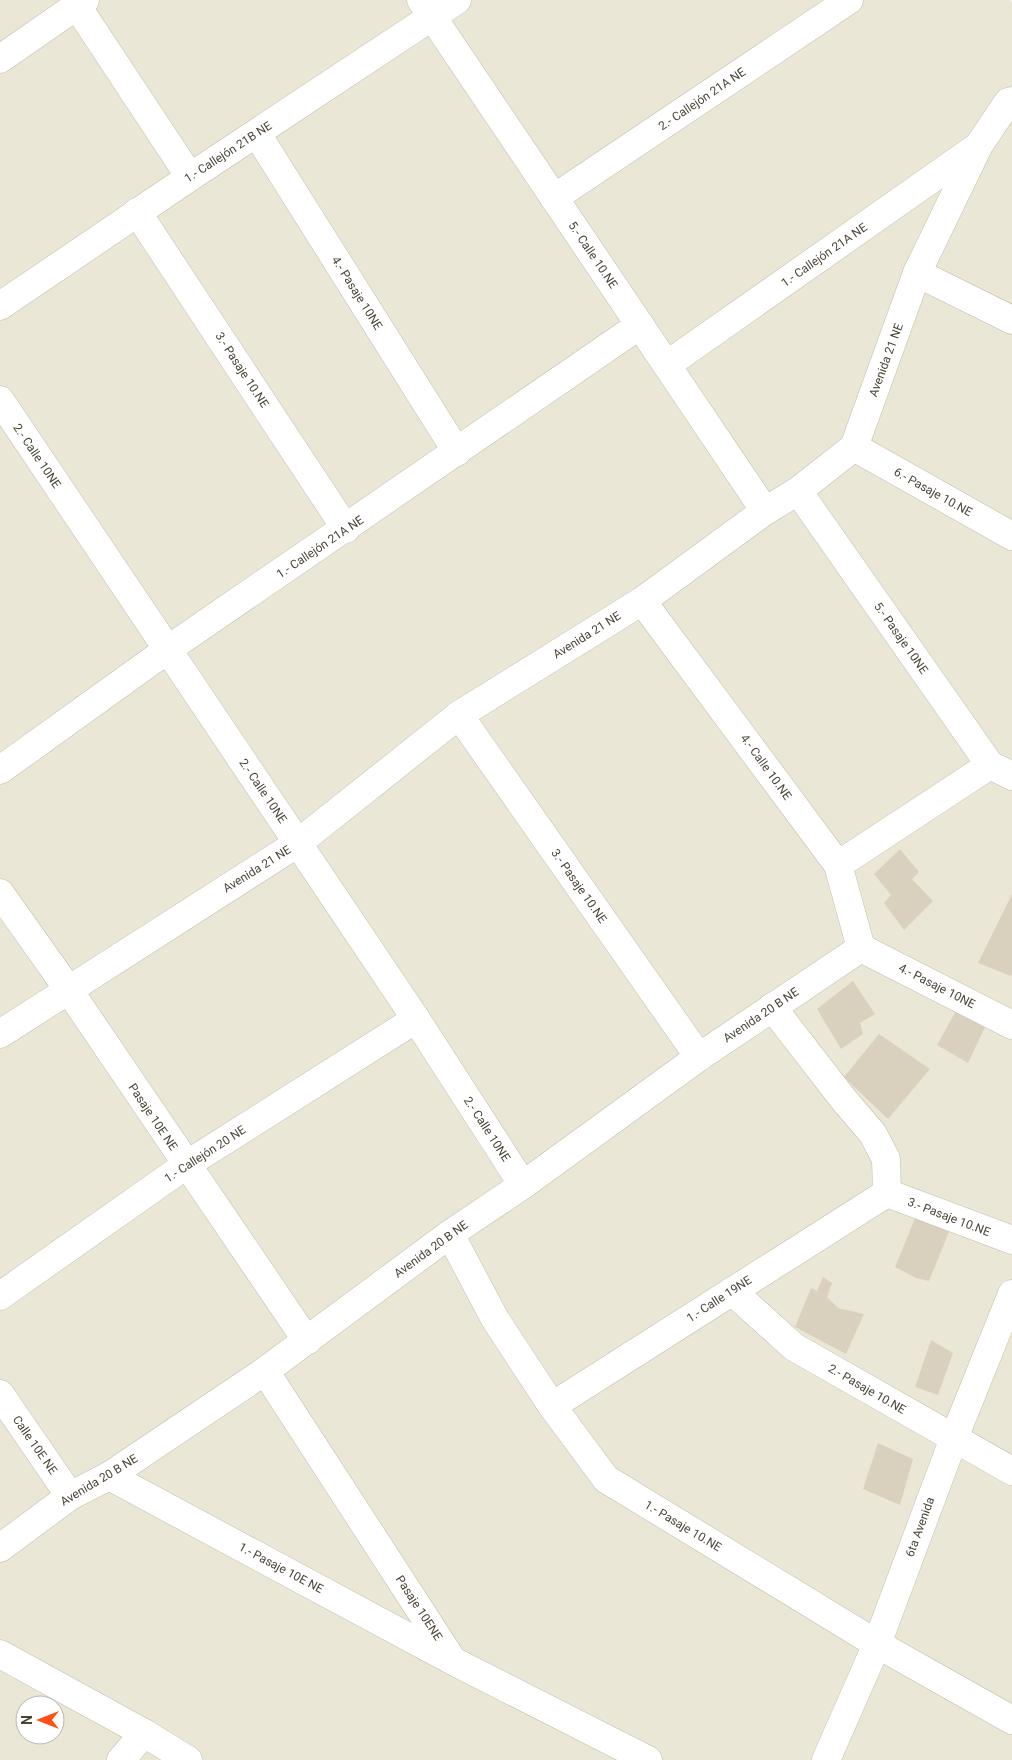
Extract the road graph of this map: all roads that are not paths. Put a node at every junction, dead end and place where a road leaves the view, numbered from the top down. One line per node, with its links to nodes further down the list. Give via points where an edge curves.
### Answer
1 (457, 0): 4 (street, 1.- Callejón 21B NE)
2 (849, 0): 10 (street, 2.- Callejón 21A NE)
3 (81, 3): 5 (street); 9 (street)
4 (427, 8): 7 (street, 1.- Callejón 21B NE); 10 (street, 5.- Calle 10.NE)
5 (1, 57)
6 (1012, 101): 8 (street, Avenida 21 NE, via 1008,102)
7 (257, 134): 9 (street, 1.- Callejón 21B NE); 19 (street, 4.- Pasaje 10NE)
8 (979, 145): 12 (street, Avenida 21 NE); 16 (street, 1.- Callejón 21A NE)
9 (190, 177): 11 (street, 1.- Callejón 21B NE)
10 (554, 198): 15 (street, 5.- Calle 10.NE)
11 (138, 212): 13 (street, 1.- Callejón 21B NE); 22 (street, 3.- Pasaje 10.NE)
12 (917, 273): 14 (street); 18 (street, Avenida 21 NE)
13 (0, 306)
14 (1012, 320)
15 (640, 325): 16 (street, 5.- Calle 10.NE); 19 (street, 1.- Callejón 21A NE)
16 (668, 364): 21 (street, 5.- Calle 10.NE)
17 (0, 400): 25 (street, 2.- Calle 10NE)
18 (854, 447): 20 (street, Avenida 21 NE); 23 (street, 6.- Pasaje 10.NE)
19 (457, 452): 22 (street, 1.- Callejón 21A NE)
20 (798, 491): 21 (street, Avenida 21 NE); 28 (street, 5.- Pasaje 10NE)
21 (765, 511): 24 (street, Avenida 21 NE)
22 (346, 529): 25 (street, 1.- Callejón 21A NE)
23 (1012, 536)
24 (642, 601): 26 (street, Avenida 21 NE); 30 (street, 4.- Calle 10.NE)
25 (167, 650): 27 (street, 1.- Callejón 21A NE); 29 (street, 2.- Calle 10NE)
26 (459, 715): 29 (street, Avenida 21 NE); 38 (street, 3.- Pasaje 10.NE)
27 (1, 767)
28 (1001, 770): 30 (street)
29 (298, 843): 33 (street, Avenida 21 NE); 35 (street, 2.- Calle 10NE)
30 (838, 865): 32 (street, 4.- Calle 10.NE)
31 (0, 893): 33 (street, Pasaje 10E NE)
32 (861, 948): 34 (street, Avenida 20 B NE); 36 (street, 4.- Pasaje 10NE)
33 (68, 989): 37 (street, Avenida 21 NE); 39 (street, Pasaje 10E NE)
34 (772, 1007): 38 (street, Avenida 20 B NE); 41 (street, via 872,1134 886,1159)
35 (416, 1019): 39 (street, 1.- Callejón 20 NE); 40 (street, 2.- Calle 10NE)
36 (1012, 1025)
37 (0, 1034)
38 (699, 1056): 40 (street, Avenida 20 B NE)
39 (186, 1165): 46 (street, 1.- Callejón 20 NE); 47 (street, Pasaje 10E NE)
40 (523, 1185): 42 (street, Avenida 20 B NE)
41 (887, 1193): 43 (street, 3.- Pasaje 10.NE); 44 (street, 1.- Calle 19NE)
42 (450, 1234): 47 (street, Avenida 20 B NE); 50 (street, 1.- Pasaje 10.NE, via 494,1319)
43 (1012, 1240)
44 (732, 1291): 50 (street, 1.- Calle 19NE); 51 (street, 2.- Pasaje 10.NE, via 794,1347)
45 (1012, 1294): 51 (street, 6ta Avenida)
46 (0, 1296)
47 (306, 1340): 48 (street, Avenida 20 B NE)
48 (265, 1371): 53 (street, Avenida 20 B NE); 58 (street, Pasaje 10ENE)
49 (0, 1394): 54 (street, Calle 10E NE)
50 (552, 1406): 56 (street, 1.- Pasaje 10.NE, via 606,1479)
51 (954, 1438): 52 (street, 2.- Pasaje 10.NE); 56 (street, 6ta Avenida)
52 (1012, 1471)
53 (110, 1476): 54 (street, Avenida 20 B NE); 58 (street, 1.- Pasaje 10E NE)
54 (70, 1496): 55 (street, Avenida 20 B NE)
55 (0, 1548)
56 (877, 1644): 59 (street, 1.- Pasaje 10.NE); 64 (street, 6ta Avenida)
57 (0, 1654): 60 (street)
58 (453, 1661): 63 (street)
59 (1012, 1720)
60 (144, 1733): 61 (street); 62 (street)
61 (122, 1760)
62 (188, 1760)
63 (648, 1760)
64 (826, 1760)

